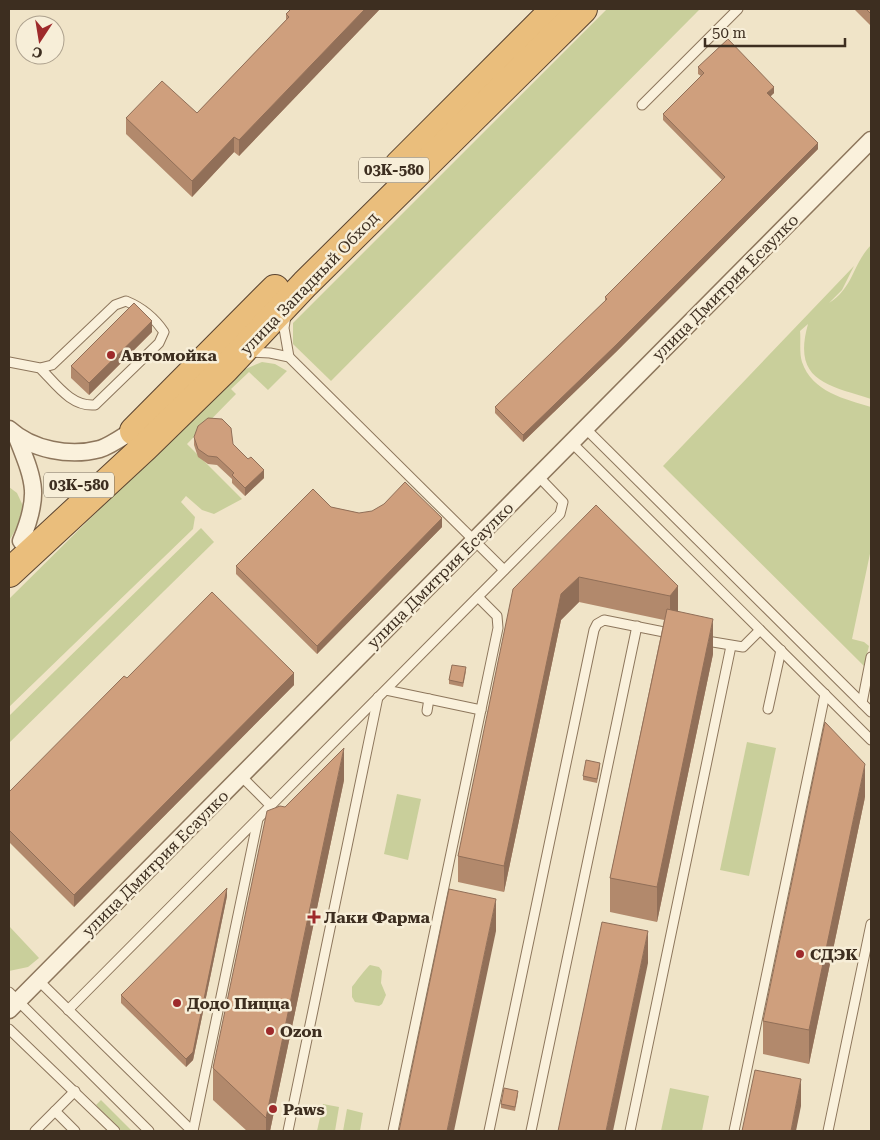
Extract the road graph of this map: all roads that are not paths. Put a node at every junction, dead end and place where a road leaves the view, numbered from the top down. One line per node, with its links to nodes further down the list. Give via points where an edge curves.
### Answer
1 (555, 9): 11 (highway, улица Западный Обход / 03К-580)
2 (583, 9): 6 (highway, улица Западный Обход / 03К-580)
3 (738, 9): 4 (lane)
4 (642, 105)
5 (871, 140): 12 (street, улица Дмитрия Есаулко)
6 (291, 298): 7 (highway, улица Западный Обход / 03К-580); 8 (lane, via 284,328)
7 (238, 355): 8 (lane, via 270,353); 19 (highway, улица Западный Обход / 03К-580, via 145,447)
8 (289, 358): 16 (lane)
9 (9, 362): 10 (lane)
10 (40, 368): 10 (lane, via 52,364 116,305 126,302 141,307 164,332 159,343 95,405 84,406 71,399)
11 (137, 428): 13 (street, via 101,448 70,453 42,448); 17 (highway, улица Западный Обход / 03К-580)
12 (585, 428): 14 (street, улица Дмитрия Есаулко); 30 (lane)
13 (12, 432): 17 (street, via 33,481 32,514)
14 (571, 442): 15 (street, улица Дмитрия Есаулко); 22 (lane)
15 (538, 476): 16 (street, улица Дмитрия Есаулко); 18 (lane, via 563,502 563,508)
16 (474, 540): 18 (lane); 36 (street, улица Дмитрия Есаулко)
17 (15, 547)
18 (504, 570): 20 (lane)
19 (9, 573)
20 (478, 597): 26 (lane); 32 (lane, via 497,616 498,622)
21 (637, 626): 23 (lane); 53 (lane, via 604,620 594,630); 54 (lane)
22 (760, 630): 23 (lane, via 743,647); 24 (lane)
23 (731, 646): 55 (lane)
24 (781, 650): 27 (lane); 31 (lane)
25 (871, 657): 30 (lane)
26 (386, 690): 28 (lane); 29 (lane)
27 (825, 694): 35 (lane); 56 (lane)
28 (378, 697): 37 (lane); 51 (lane)
29 (429, 699): 32 (lane); 33 (lane)
30 (862, 703): 34 (lane)
31 (768, 709)
32 (480, 710): 52 (lane)
33 (427, 712)
34 (871, 712)
35 (871, 740)
36 (241, 776): 37 (lane); 40 (street, улица Дмитрия Есаулко)
37 (271, 806): 38 (lane)
38 (258, 819): 42 (lane); 50 (lane)
39 (871, 924): 57 (lane)
40 (38, 980): 41 (street, улица Дмитрия Есаулко); 42 (lane)
41 (12, 1001): 49 (lane)
42 (68, 1010): 50 (lane)
43 (9, 1028): 44 (lane)
44 (75, 1091): 45 (lane); 48 (lane)
45 (55, 1111): 46 (lane); 47 (lane)
46 (35, 1131)
47 (75, 1131)
48 (115, 1131)
49 (149, 1131)
50 (192, 1131)
51 (288, 1131)
52 (392, 1131)
53 (489, 1131)
54 (531, 1131)
55 (630, 1131)
56 (734, 1131)
57 (828, 1131)

